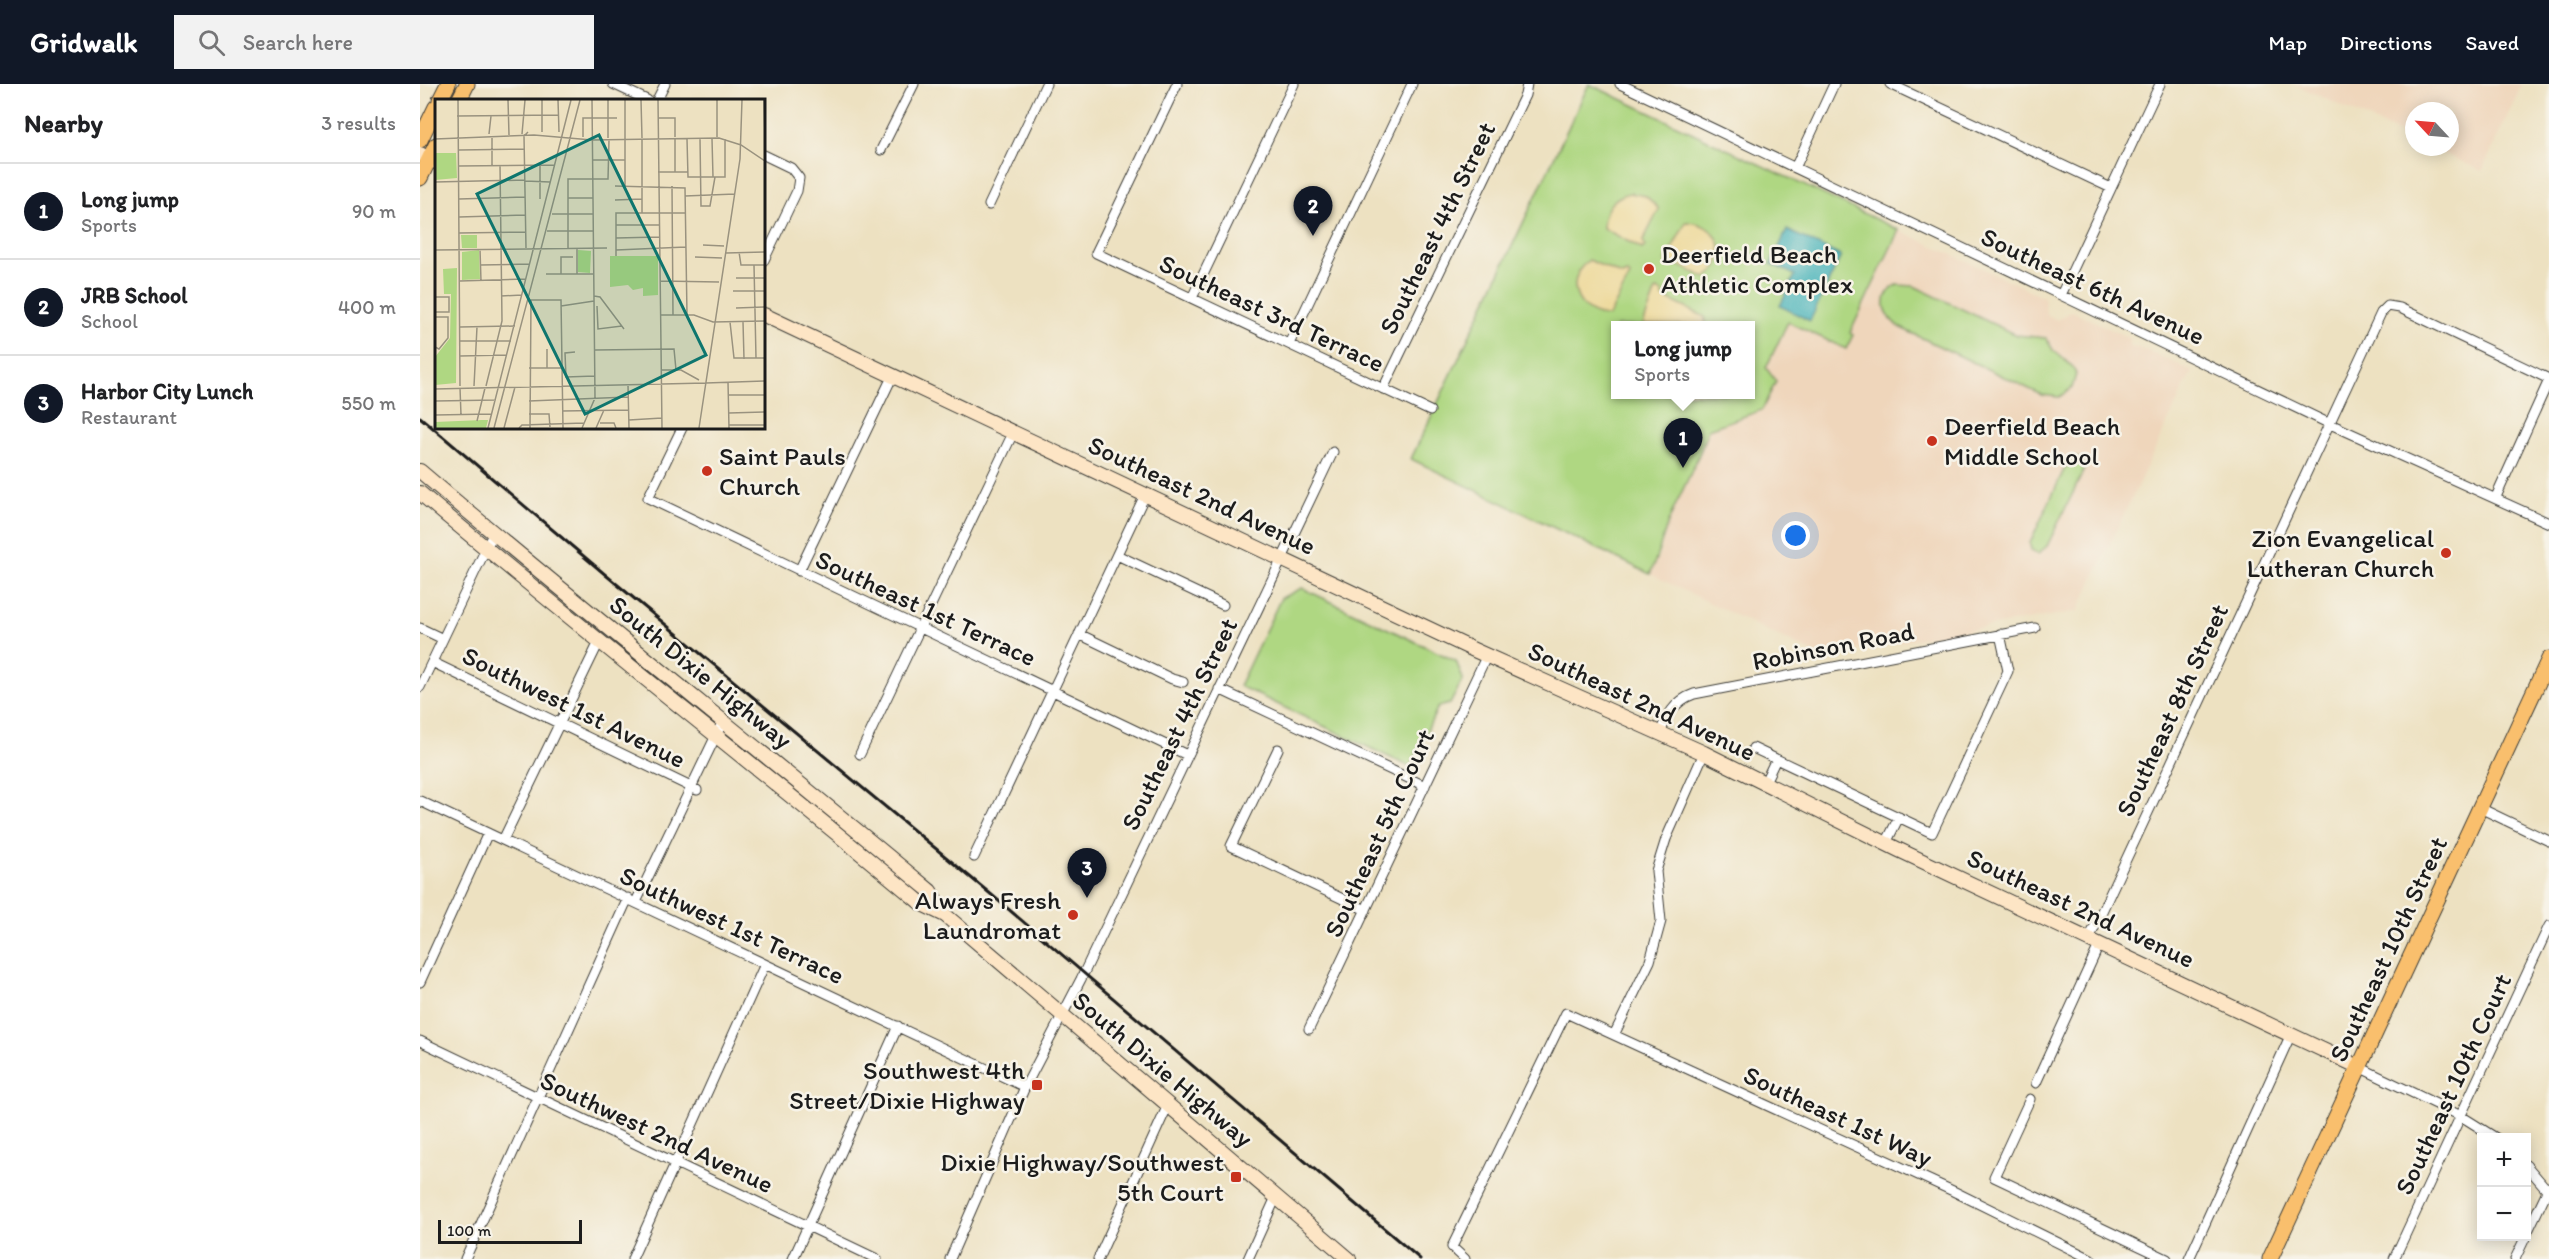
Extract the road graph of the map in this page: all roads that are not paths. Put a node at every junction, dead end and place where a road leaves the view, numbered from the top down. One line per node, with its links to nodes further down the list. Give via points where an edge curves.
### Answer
1 (448, 84): 15 (main road)
2 (467, 84): 16 (main road)
3 (613, 84): 17 (street)
4 (665, 84): 18 (street)
5 (914, 84): 21 (street)
6 (1047, 84): 27 (street)
7 (1177, 84): 30 (street, Southeast 3rd Terrace, via 1096,253)
8 (1294, 84): 30 (street)
9 (1412, 84): 32 (street)
10 (1527, 84): 35 (street, Southeast 4th Street)
11 (1620, 84): 24 (street, Southeast 6th Avenue)
12 (1834, 84): 24 (street)
13 (1890, 84): 26 (street)
14 (2160, 84): 26 (street)
15 (440, 99)
16 (460, 99)
17 (645, 99)
18 (658, 99)
19 (435, 109): 20 (main road)
20 (420, 140)
21 (881, 150)
22 (431, 155): 25 (main road)
23 (765, 156): 28 (street, via 799,177 797,191)
24 (1795, 168): 29 (street, Southeast 6th Avenue)
25 (420, 178)
26 (2111, 189): 29 (street)
27 (989, 205)
28 (765, 258)
29 (2061, 295): 37 (street, Southeast 6th Avenue)
30 (1192, 298): 32 (street, Southeast 3rd Terrace)
31 (765, 315): 33 (main road, Southeast 2nd Avenue)
32 (1288, 344): 35 (street, Southeast 3rd Terrace)
33 (893, 375): 39 (main road, Southeast 2nd Avenue); 50 (street)
34 (2549, 380): 37 (street, Southeast 8th Street, via 2400,308 2388,306 2381,313); 44 (street)
35 (1383, 389): 36 (street, Southeast 3rd Terrace)
36 (1430, 411)
37 (2328, 423): 44 (street, Southeast 6th Avenue); 91 (street, Southeast 8th Street)
38 (682, 429): 50 (street, Southeast 1st Terrace, via 648,498)
39 (1013, 433): 43 (main road, Southeast 2nd Avenue); 53 (street)
40 (1333, 452): 49 (street, Southeast 4th Street)
41 (420, 471): 46 (main road, South Dixie Highway)
42 (420, 492): 47 (main road, South Dixie Highway)
43 (1146, 495): 48 (street); 49 (main road, Southeast 2nd Avenue)
44 (2496, 497): 45 (street, Southeast 6th Avenue)
45 (2549, 523)
46 (493, 534): 47 (street); 66 (main road, South Dixie Highway)
47 (486, 548): 57 (street); 58 (main road, South Dixie Highway)
48 (1117, 555): 51 (street); 55 (street)
49 (1281, 559): 59 (main road, Southeast 2nd Avenue); 64 (street, Southeast 4th Street)
50 (799, 571): 53 (street, Southeast 1st Terrace)
51 (1223, 605)
52 (420, 628): 57 (street, Southwest 1st Avenue)
53 (921, 628): 65 (street, Southeast 1st Terrace); 73 (street)
54 (2035, 628): 56 (street, Robinson Road)
55 (1079, 634): 62 (street); 65 (street)
56 (2000, 634): 69 (street, Robinson Road, via 1694,694 1681,698); 81 (street, via 2008,671 1932,833)
57 (443, 639): 61 (street)
58 (600, 642): 67 (street); 68 (main road, South Dixie Highway)
59 (1487, 656): 69 (main road, Southeast 2nd Avenue); 77 (street, Southeast 5th Court)
60 (2549, 659): 80 (main road, Southeast 10th Street)
61 (432, 662): 63 (street); 67 (street, Southwest 1st Avenue)
62 (1183, 682)
63 (420, 687)
64 (1219, 688): 74 (street, Southeast 4th Street); 77 (street)
65 (1052, 690): 74 (street, Southeast 1st Terrace); 86 (street)
66 (723, 720): 68 (street); 89 (main road, South Dixie Highway, via 930,891)
67 (558, 723): 78 (street, Southwest 1st Avenue); 83 (street)
68 (715, 734): 78 (street); 89 (main road, South Dixie Highway, via 922,904)
69 (1659, 735): 72 (main road, Southeast 2nd Avenue)
70 (1753, 748): 75 (street)
71 (1278, 749): 88 (street, via 1231,846)
72 (1704, 753): 76 (main road, Southeast 2nd Avenue); 97 (street, via 1656,871 1661,921 1650,962)
73 (860, 754)
74 (1187, 755): 94 (street, Southeast 4th Street)
75 (1776, 759): 76 (street); 81 (street)
76 (1764, 784): 85 (main road, Southeast 2nd Avenue)
77 (1425, 786): 88 (street, Southeast 5th Court)
78 (693, 788): 87 (street)
79 (420, 801): 82 (street, Southwest 1st Terrace)
80 (2480, 808): 84 (street); 100 (main road, Southeast 10th Street)
81 (1899, 817): 85 (street)
82 (488, 833): 83 (street, Southwest 1st Terrace); 93 (street)
83 (503, 840): 87 (street, Southwest 1st Terrace)
84 (2549, 841)
85 (1886, 843): 91 (main road, Southeast 2nd Avenue)
86 (974, 857)
87 (632, 900): 92 (street, Southwest 1st Terrace); 103 (street)
88 (1366, 910): 96 (street, Southeast 5th Court)
89 (945, 915): 94 (main road, South Dixie Highway)
90 (2549, 926): 106 (street, Southeast 10th Court)
91 (2095, 941): 98 (main road, Southeast 2nd Avenue); 101 (street, Southeast 8th Street)
92 (765, 964): 95 (street, Southwest 1st Terrace); 108 (street)
93 (420, 982)
94 (1062, 1015): 102 (street, Southeast 4th Street); 105 (main road, South Dixie Highway)
95 (898, 1026): 102 (street, Southwest 1st Terrace); 112 (street)
96 (1309, 1029)
97 (1615, 1033): 123 (street, Southeast 1st Way, via 1566,1013 1452,1247); 124 (street, Southeast 1st Way)
98 (2291, 1034): 100 (main road, Southeast 2nd Avenue); 126 (street)
99 (420, 1041): 103 (street, Southwest 2nd Avenue)
100 (2359, 1066): 106 (street, Southeast 2nd Avenue); 127 (main road, Southeast 10th Street)
101 (2036, 1083)
102 (1025, 1087): 119 (street, Southeast 4th Street)
103 (537, 1099): 108 (street, Southwest 2nd Avenue); 115 (street)
104 (2030, 1099): 125 (street, via 1994,1178)
105 (1168, 1105): 111 (main road, South Dixie Highway); 120 (street)
106 (2461, 1116): 107 (street, Southeast 2nd Avenue); 128 (street, Southeast 10th Court)
107 (2489, 1133)
108 (676, 1162): 112 (street, Southwest 2nd Avenue); 116 (street)
109 (2531, 1171): 110 (street)
110 (2548, 1190): 113 (street)
111 (1276, 1197): 121 (street); 122 (main road, South Dixie Highway)
112 (808, 1226): 117 (street); 118 (street, Southwest 2nd Avenue)
113 (2531, 1226)
114 (2524, 1241): 129 (street)
115 (465, 1259)
116 (632, 1259)
117 (793, 1259)
118 (877, 1259)
119 (950, 1259)
120 (1098, 1259)
121 (1248, 1259)
122 (1349, 1259)
123 (1465, 1259)
124 (2091, 1259)
125 (2167, 1259)
126 (2189, 1259)
127 (2270, 1259)
128 (2394, 1259)
129 (2515, 1259)

